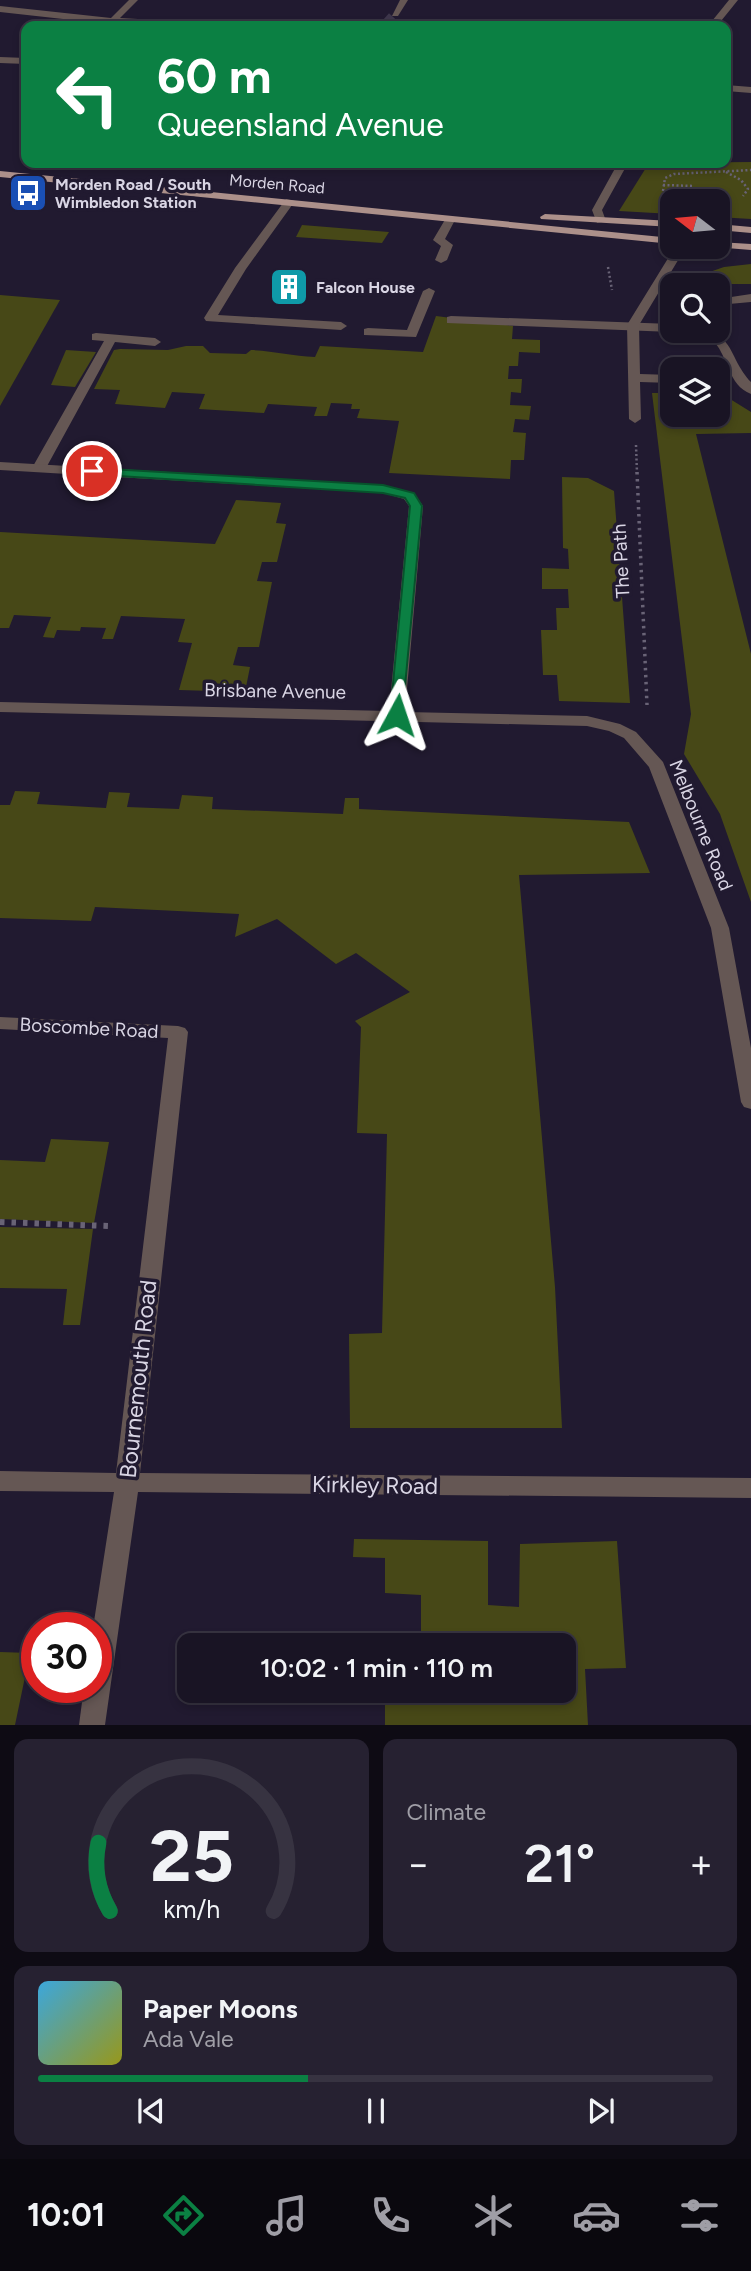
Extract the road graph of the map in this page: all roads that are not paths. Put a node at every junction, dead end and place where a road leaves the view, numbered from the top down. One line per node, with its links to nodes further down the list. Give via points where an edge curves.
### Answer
1 (134, 0): 7 (street)
2 (404, 0): 5 (street)
3 (734, 0): 10 (street)
4 (0, 9): 6 (street)
5 (395, 13)
6 (90, 19): 7 (street); 8 (street)
7 (114, 19): 9 (street)
8 (88, 21)
9 (141, 21)
10 (716, 21)
11 (0, 60): 12 (street)
12 (21, 61)
13 (731, 88): 14 (street)
14 (751, 90)
15 (620, 168): 20 (street, via 597,210)
16 (0, 174): 17 (main road, Morden Road)
17 (290, 201): 18 (main road, Morden Road); 34 (street, via 210,318)
18 (342, 206): 19 (main road, Morden Road); 20 (main road, Morden Road)
19 (450, 220): 24 (main road, Morden Road); 28 (street, via 439,240 447,245)
20 (601, 221): 21 (main road, Morden Road)
21 (660, 223)
22 (730, 228): 23 (main road)
23 (751, 230)
24 (660, 240)
25 (730, 246): 26 (main road)
26 (751, 247)
27 (672, 259): 33 (street)
28 (441, 260)
29 (429, 291): 36 (street, via 412,334)
30 (751, 298): 31 (street)
31 (730, 301)
32 (451, 320): 33 (street)
33 (633, 325): 35 (street); 41 (street)
34 (341, 326)
35 (660, 327)
36 (368, 332)
37 (96, 337): 38 (street)
38 (111, 339): 39 (street); 46 (street)
39 (155, 342)
40 (723, 343): 43 (street, via 733,368)
41 (633, 378): 42 (street); 44 (street)
42 (660, 379)
43 (751, 390)
44 (635, 419)
45 (0, 466): 46 (street)
46 (39, 468): 48 (street, via 383,489 409,496 416,506)
47 (0, 707): 48 (street, Brisbane Avenue)
48 (397, 715): 49 (street, Brisbane Avenue, via 587,721)
49 (630, 735): 52 (street, Melbourne Road, via 657,766 720,928)
50 (0, 1023): 51 (street, Boscombe Road)
51 (178, 1032): 54 (street, Bournemouth Road)
52 (751, 1102)
53 (0, 1481): 54 (street, Kirkley Road)
54 (127, 1482): 55 (street, Kirkley Road); 56 (street, Bournemouth Road)
55 (751, 1488)
56 (92, 1725)

